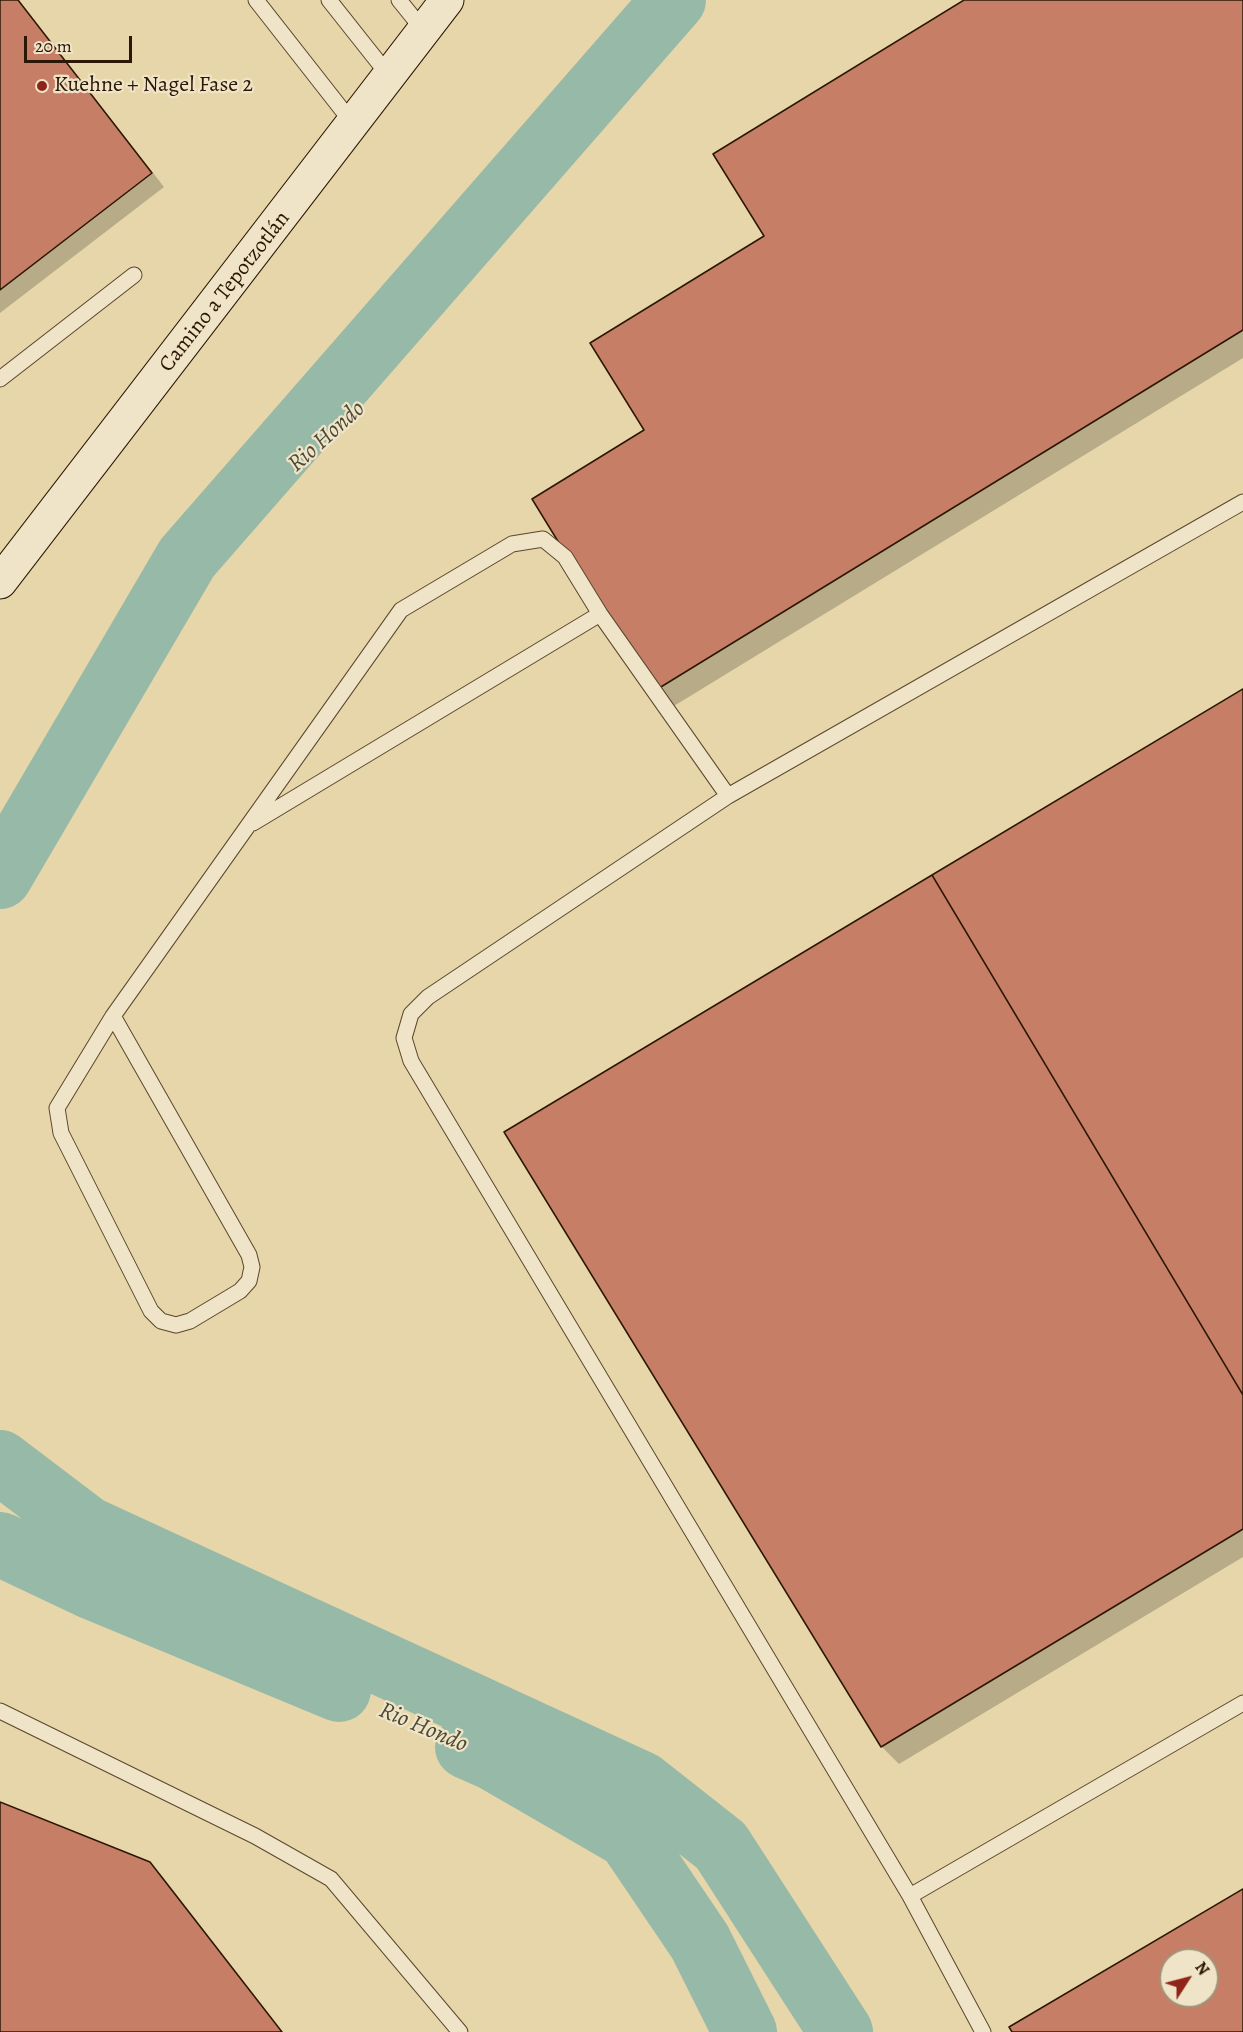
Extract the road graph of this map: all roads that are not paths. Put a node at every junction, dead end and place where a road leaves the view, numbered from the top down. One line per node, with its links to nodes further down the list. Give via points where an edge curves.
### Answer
1 (256, 0): 7 (lane)
2 (329, 0): 6 (lane)
3 (399, 0): 5 (lane)
4 (447, 0): 5 (main road, Camino a Tepotzotlán)
5 (424, 31): 6 (main road, Camino a Tepotzotlán)
6 (390, 77): 7 (main road, Camino a Tepotzotlán)
7 (354, 125): 11 (main road, Camino a Tepotzotlán)
8 (134, 275): 9 (lane)
9 (0, 379)
10 (1243, 501): 13 (lane)
11 (0, 582)
12 (600, 614): 13 (lane); 14 (lane); 14 (lane, via 565,557 543,538 512,544 401,610)
13 (728, 796): 18 (lane, via 428,996 411,1014 405,1038 411,1062)
14 (248, 826): 15 (lane)
15 (113, 1016): 15 (lane, via 57,1108 61,1133 152,1311 161,1321 176,1325 190,1322 240,1291 249,1281 249,1254)
16 (1243, 1703): 18 (lane)
17 (0, 1711): 19 (lane, via 255,1836 332,1879)
18 (910, 1896): 20 (lane)
19 (460, 2032)
20 (983, 2032)

